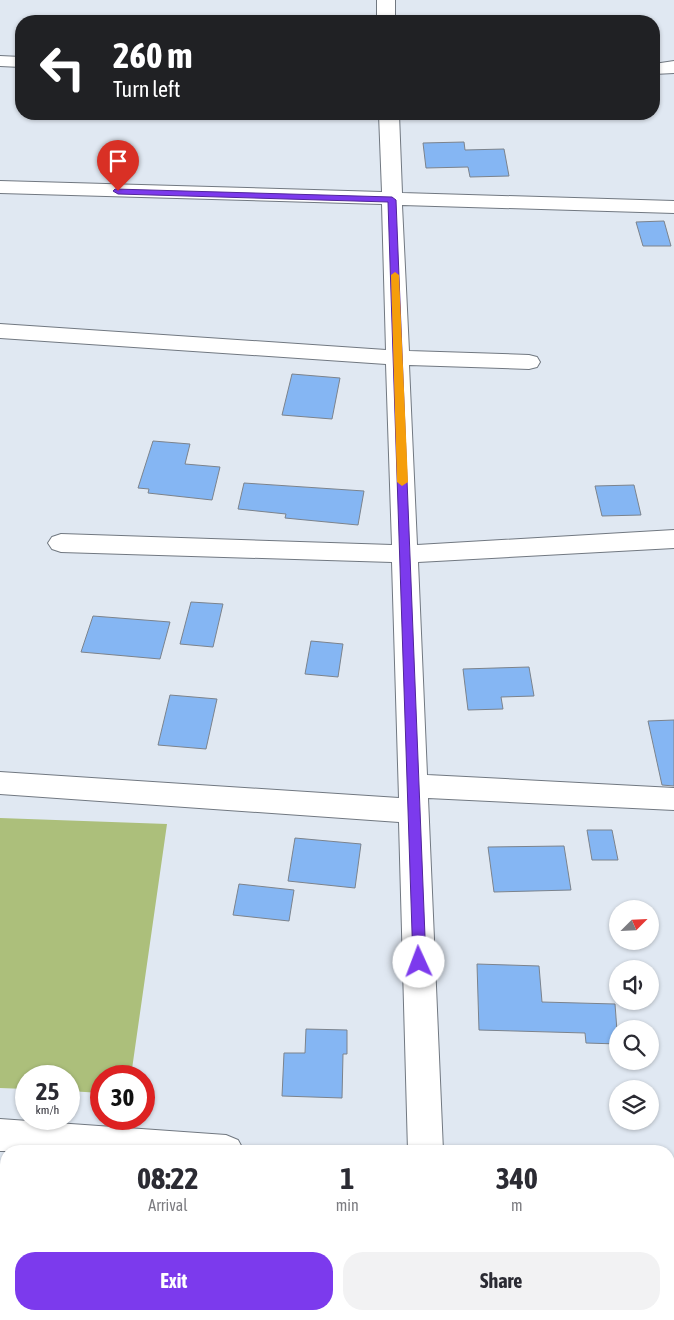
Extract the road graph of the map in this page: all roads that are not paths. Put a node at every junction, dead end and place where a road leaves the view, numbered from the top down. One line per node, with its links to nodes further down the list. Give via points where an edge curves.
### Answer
1 (386, 0): 2 (street)
2 (386, 15)
3 (0, 61): 4 (street)
4 (15, 62)
5 (674, 67): 6 (street)
6 (660, 68)
7 (389, 120): 9 (street)
8 (0, 188): 9 (street)
9 (392, 200): 10 (street); 12 (street)
10 (674, 207)
11 (0, 331): 12 (street)
12 (398, 358): 13 (street); 16 (street)
13 (529, 362)
14 (674, 539): 16 (street)
15 (61, 543): 16 (street)
16 (405, 554): 18 (street)
17 (0, 783): 18 (street)
18 (413, 799): 19 (street); 22 (street)
19 (674, 799)
20 (0, 1135): 21 (street)
21 (141, 1145)
22 (426, 1145)

